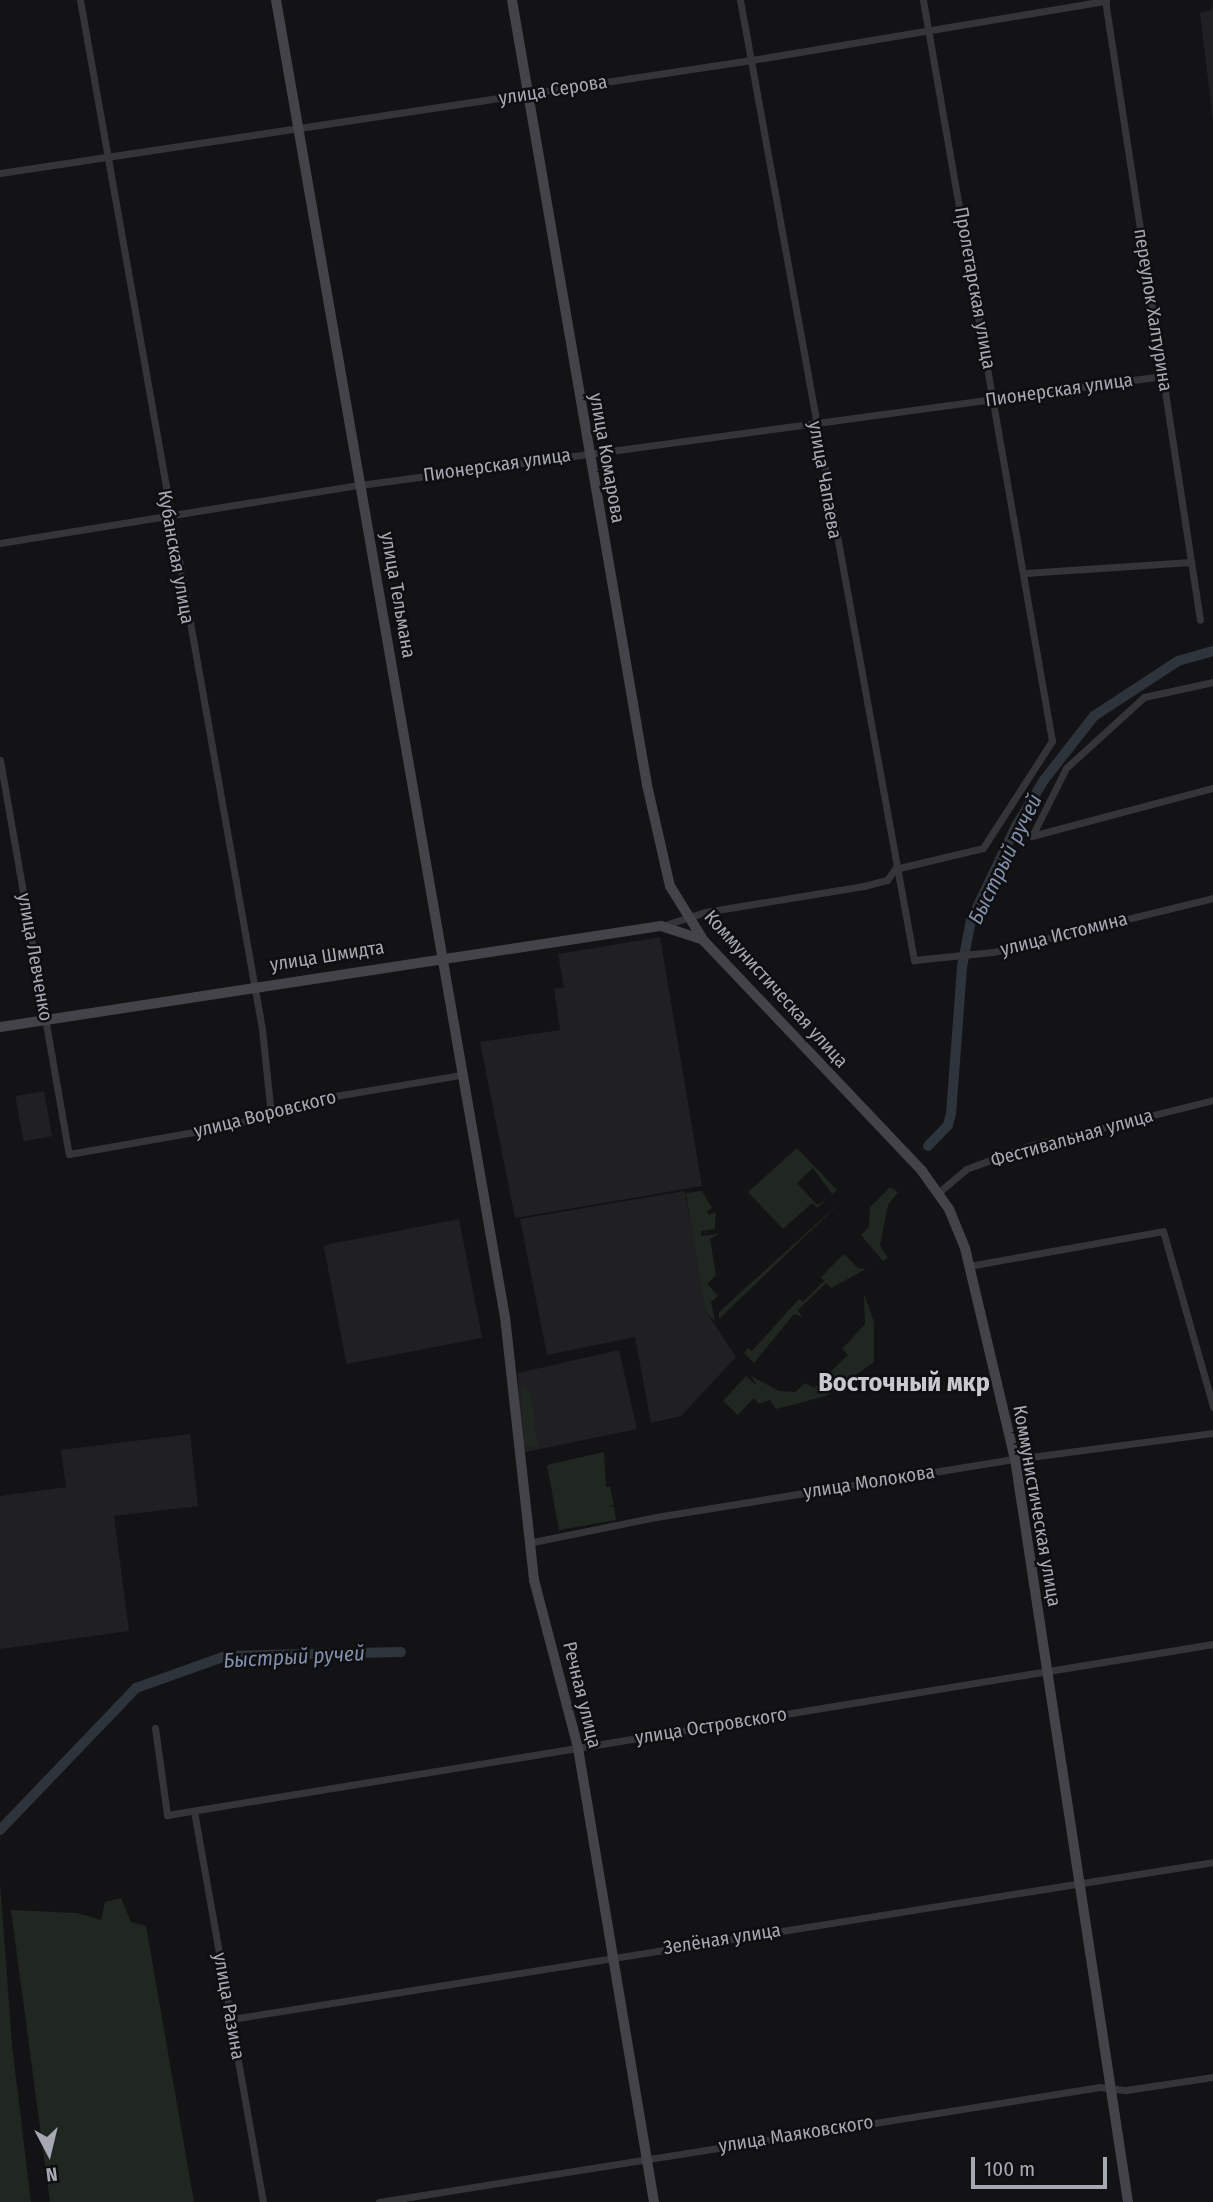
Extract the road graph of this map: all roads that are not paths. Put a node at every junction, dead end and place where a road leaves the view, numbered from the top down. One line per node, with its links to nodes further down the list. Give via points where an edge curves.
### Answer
1 (80, 0): 11 (street, Кубанская улица)
2 (276, 0): 10 (street, улица Тельмана)
3 (512, 0): 9 (street, улица Комарова)
4 (740, 0): 8 (street, улица Чапаева)
5 (923, 0): 7 (street, Пролетарская улица)
6 (1106, 1): 7 (street, улица Серова); 13 (street, переулок Халтурина)
7 (929, 31): 8 (street, улица Серова); 14 (street, Пролетарская улица)
8 (752, 60): 9 (street, улица Серова); 15 (street, улица Чапаева)
9 (527, 94): 10 (street, улица Серова); 16 (street, улица Комарова)
10 (299, 128): 11 (street, улица Серова); 17 (street, улица Тельмана)
11 (107, 159): 12 (street, улица Серова); 18 (street, Кубанская улица)
12 (0, 173)
13 (1163, 376): 14 (street, Пионерская улица); 20 (street, переулок Халтурина)
14 (995, 399): 15 (street, Пионерская улица); 21 (street, Пролетарская улица)
15 (815, 421): 16 (street, Пионерская улица); 27 (street, улица Чапаева)
16 (589, 452): 17 (street, Пионерская улица); 29 (street, улица Комарова, via 655,825 670,886)
17 (360, 485): 18 (street, Пионерская улица); 32 (street, улица Тельмана)
18 (168, 513): 19 (street, Пионерская улица); 34 (street, Кубанская улица)
19 (0, 543)
20 (1191, 562): 21 (street); 22 (street, переулок Халтурина)
21 (1025, 573): 24 (street, Пролетарская улица)
22 (1200, 620)
23 (1213, 682): 26 (street, via 1144,697 1066,768 1032,836)
24 (1052, 741): 27 (street, улица Шмидта, via 983,848)
25 (0, 760): 35 (street, улица Левченко)
26 (1213, 788)
27 (895, 869): 29 (street, улица Шмидта, via 887,880 864,886); 33 (street, улица Чапаева)
28 (1213, 898): 33 (street, улица Истомина, via 993,951)
29 (687, 917): 30 (street, улица Шмидта); 31 (street, Коммунистическая улица)
30 (661, 926): 31 (street, улица Шмидта); 32 (street, улица Шмидта)
31 (704, 941): 41 (street, Коммунистическая улица)
32 (442, 956): 34 (street, улица Шмидта); 37 (street, улица Тельмана)
33 (914, 960)
34 (251, 985): 35 (street, улица Шмидта); 39 (street, Кубанская улица)
35 (46, 1019): 36 (street, улица Шмидта); 40 (street, улица Левченко)
36 (0, 1027)
37 (461, 1075): 39 (street, улица Воровского, via 335,1096); 42 (street, улица Тельмана)
38 (1213, 1100): 41 (street, Фестивальная улица, via 1029,1146 966,1169)
39 (271, 1114): 40 (street, улица Воровского)
40 (69, 1154)
41 (939, 1192): 43 (street, Коммунистическая улица)
42 (483, 1196): 47 (street, Речная улица, via 508,1332)
43 (970, 1266): 44 (street, via 1163,1231); 46 (street, Коммунистическая улица)
44 (1213, 1407)
45 (1213, 1433): 46 (street, улица Молокова)
46 (1014, 1458): 47 (street, улица Молокова, via 656,1517 622,1523 611,1530); 49 (street, Коммунистическая улица)
47 (528, 1543): 51 (street, Речная улица)
48 (1213, 1644): 49 (street, улица Островского)
49 (1046, 1670): 51 (street, улица Островского); 54 (street, Коммунистическая улица)
50 (155, 1728): 52 (street, улица Островского, via 167,1815)
51 (578, 1748): 52 (street, улица Островского); 55 (street, Речная улица)
52 (194, 1811): 56 (street, улица Разина)
53 (1213, 1862): 54 (street, Зелёная улица)
54 (1076, 1883): 55 (street, Зелёная улица); 58 (street, Коммунистическая улица)
55 (616, 1956): 56 (street, Зелёная улица); 59 (street, Речная улица)
56 (232, 2019): 60 (street, улица Разина)
57 (1213, 2077): 58 (street, улица Маяковского)
58 (1111, 2090): 59 (street, улица Маяковского, via 1100,2087); 63 (street, Коммунистическая улица)
59 (648, 2159): 61 (street, улица Маяковского); 62 (street, Речная улица)
60 (263, 2202)
61 (379, 2202)
62 (654, 2202)
63 (1128, 2202)

